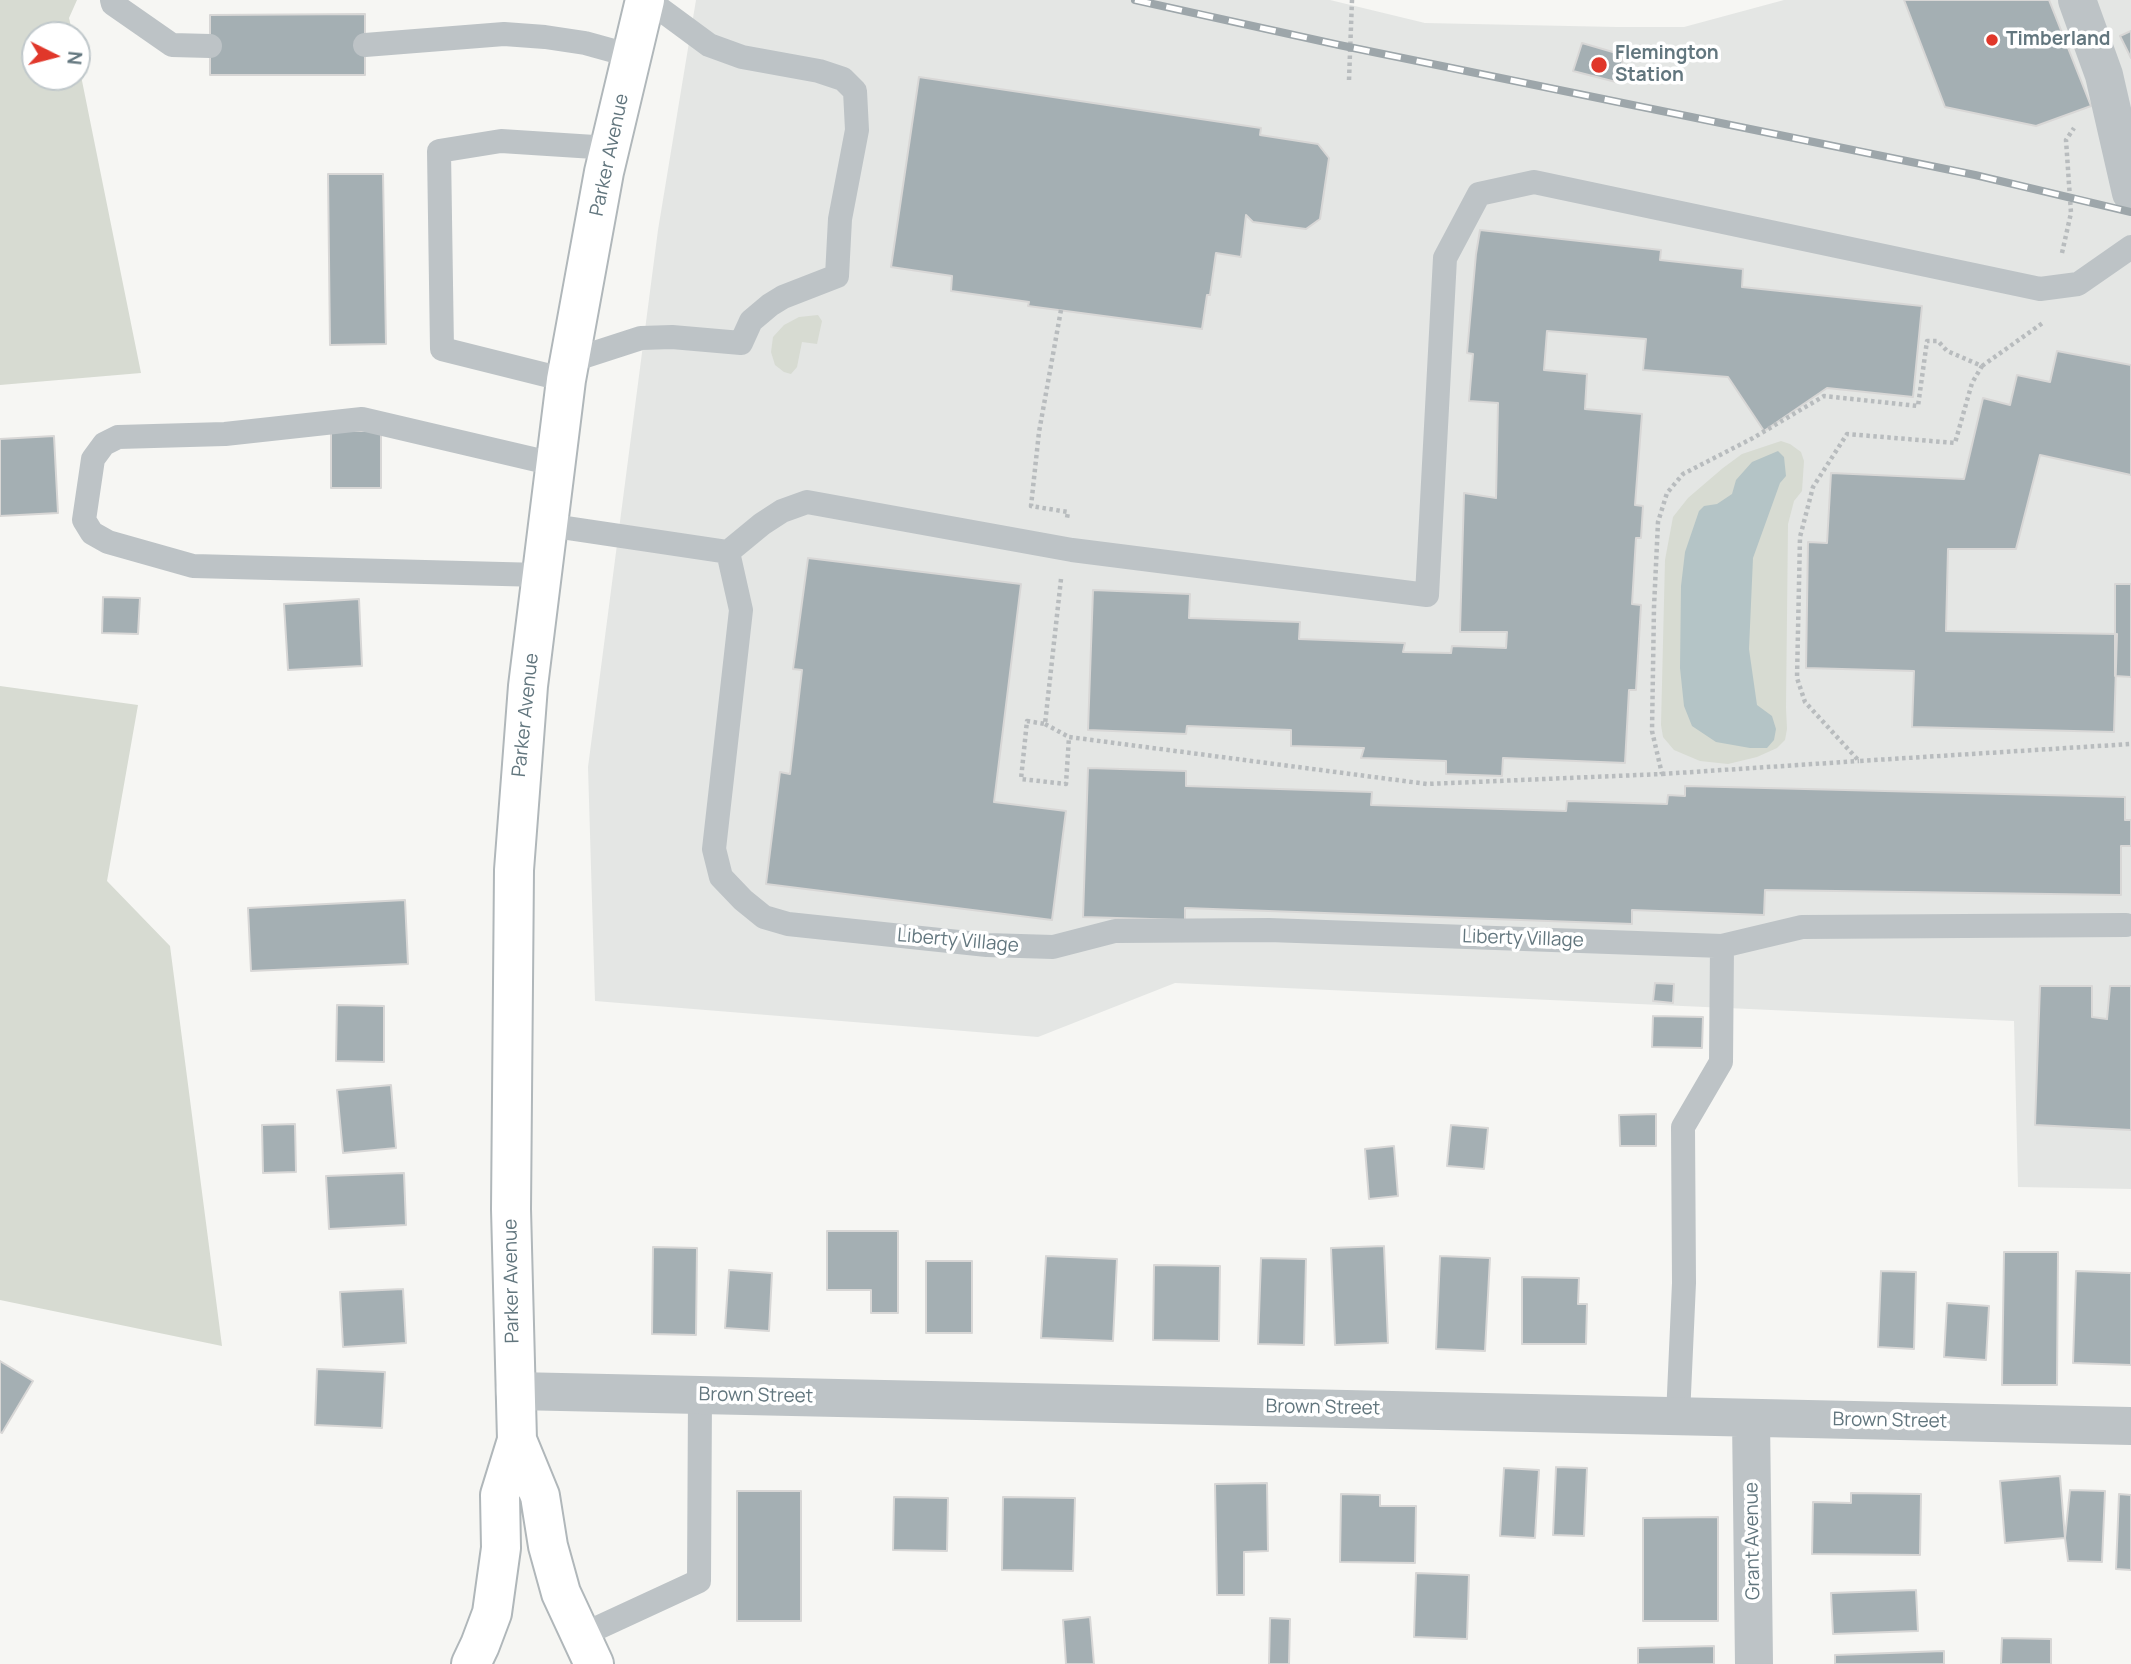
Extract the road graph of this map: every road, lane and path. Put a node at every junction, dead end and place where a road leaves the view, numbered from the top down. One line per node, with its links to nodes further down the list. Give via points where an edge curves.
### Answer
1 (112, 0): 6 (lane, via 172,45)
2 (647, 0): 7 (main road, Parker Avenue); 16 (lane, via 709,45 741,57 819,71 843,79 855,91 857,130 840,219 837,276 770,304 751,321 740,343 641,338)
3 (1352, 0): 8 (path)
4 (2077, 0): 11 (street, via 2104,75)
5 (365, 45): 7 (lane, via 504,34 585,43)
6 (210, 46)
7 (632, 56): 10 (main road, Parker Avenue)
8 (1349, 80)
9 (2082, 118): 13 (path, via 2066,140 2071,213)
10 (610, 148): 16 (main road, Parker Avenue); 16 (lane, via 501,141 439,151 442,349)
11 (2131, 193)
12 (2131, 247): 13 (lane, via 2078,284)
13 (2054, 287): 15 (path, via 2053,316); 19 (lane, via 2039,289 1534,182 1479,194 1445,258 1427,595)
14 (1061, 310): 19 (path, via 1031,506 1068,512)
15 (1982, 366): 25 (path, via 1972,383 1955,443 1847,434 1813,487 1800,537 1797,678 1805,702); 26 (path, via 1947,351 1938,341 1927,341 1918,406 1824,396 1683,474 1667,493 1658,522 1654,607 1652,731)
16 (568, 370): 17 (main road, Parker Avenue)
17 (554, 464): 18 (main road, Parker Avenue); 21 (lane, via 362,419 225,434 118,437 104,444 93,459 84,520 92,533 108,542 193,566)
18 (547, 526): 20 (lane); 21 (main road, Parker Avenue)
19 (1064, 549): 20 (lane, via 807,502 772,517); 22 (path)
20 (728, 552): 28 (lane, Liberty Village, via 741,610 714,849 721,877 764,917 788,925 987,946 1052,947 1115,931 1269,930)
21 (541, 575): 29 (main road, Parker Avenue, via 513,870)
22 (1045, 724): 23 (path); 23 (path, via 1027,721 1021,779 1066,783)
23 (1069, 737): 26 (path, via 1427,784)
24 (2131, 744): 25 (path)
25 (1859, 761): 26 (path)
26 (1662, 774)
27 (2126, 925): 28 (lane, Liberty Village, via 1802,927)
28 (1722, 946): 31 (lane, via 1721,1062 1683,1127 1684,1283)
29 (515, 1391): 30 (street, Brown Street); 34 (main road, Parker Avenue)
30 (700, 1395): 31 (street, Brown Street); 35 (lane, via 699,1581)
31 (1678, 1416): 32 (street, Brown Street)
32 (1751, 1418): 33 (street, Brown Street); 37 (street, Grant Avenue)
33 (2131, 1426)
34 (517, 1440): 35 (main road, Parker Avenue, via 540,1496 561,1593); 36 (main road, Parker Avenue, via 500,1495 501,1548 492,1613)
35 (587, 1650)
36 (471, 1664)
37 (1754, 1664)

